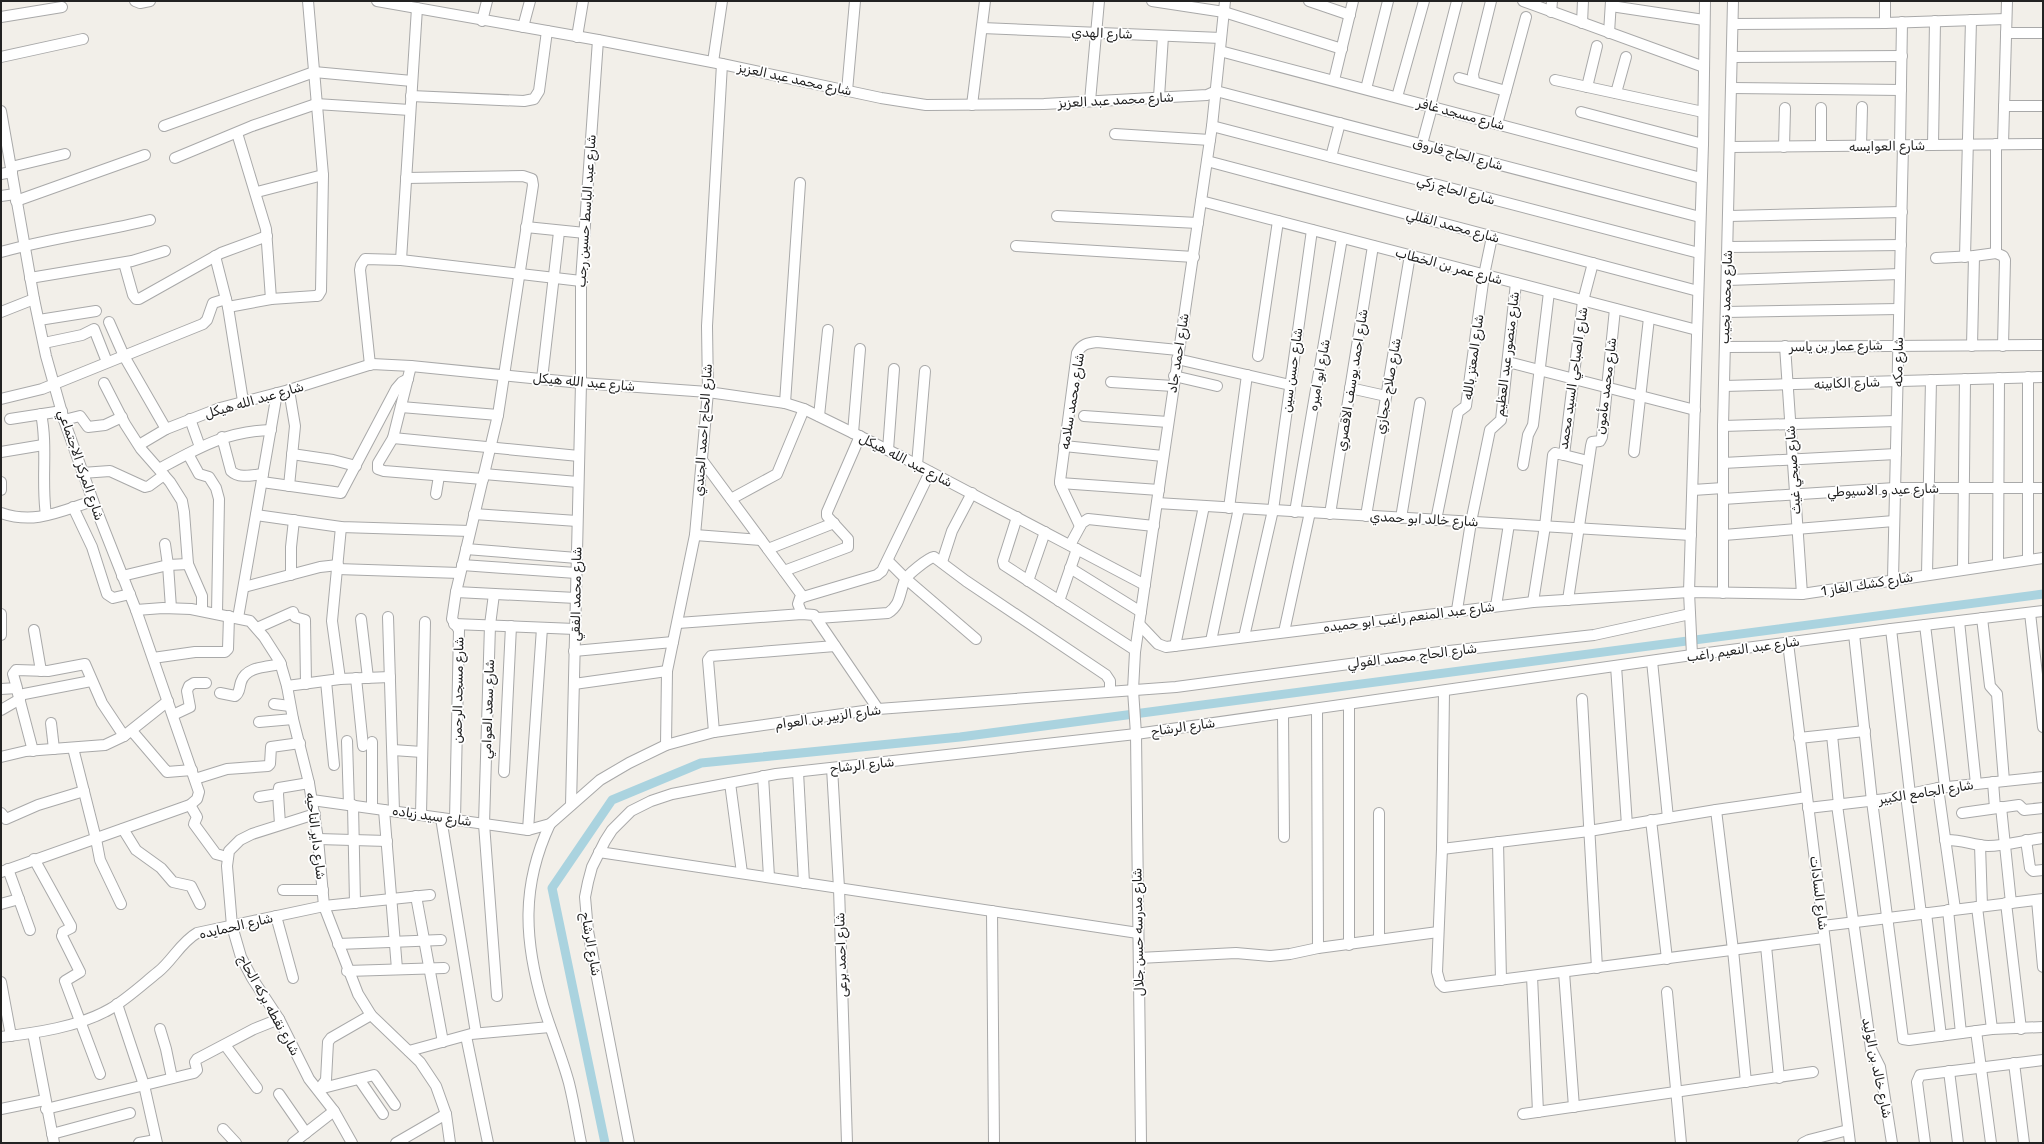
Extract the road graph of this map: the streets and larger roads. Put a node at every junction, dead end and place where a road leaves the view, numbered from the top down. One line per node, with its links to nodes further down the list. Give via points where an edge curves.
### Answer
1 (135, 1): 2 (street)
2 (150, 1)
3 (308, 1): 65 (street)
4 (377, 1): 29 (street, شارع محمد عبد العزيز)
5 (487, 1): 38 (street)
6 (530, 1): 44 (street)
7 (583, 1): 52 (street)
8 (722, 1): 63 (street, شارع الحاج احمد الجندي)
9 (854, 1): 76 (street)
10 (985, 1): 45 (street)
11 (1099, 1): 48 (street)
12 (1152, 1): 30 (street)
13 (1225, 1): 30 (street, شارع احمد جاد)
14 (1309, 1): 32 (street)
15 (1353, 1): 32 (street)
16 (1388, 1): 73 (street)
17 (1424, 1): 81 (street)
18 (1456, 1): 85 (street)
19 (1523, 1): 31 (street)
20 (1552, 1): 31 (street)
21 (1583, 1): 41 (street)
22 (1705, 1): 36 (street)
23 (1733, 1): 43 (street, شارع محمد نجيب)
24 (1885, 1): 42 (street)
25 (2007, 1): 35 (street)
26 (1490, 2): 70 (street, via 1473,74)
27 (1611, 4): 36 (street); 49 (street)
28 (62, 7): 33 (street)
29 (417, 8): 38 (street, شارع محمد عبد العزيز); 67 (street)
30 (1224, 12): 53 (street, شارع احمد جاد); 57 (street)
31 (1551, 12): 41 (street)
32 (1350, 15): 57 (street)
33 (1, 17)
34 (1526, 17): 74 (street)
35 (2006, 19): 37 (street); 50 (street)
36 (1704, 20): 64 (street)
37 (1971, 20): 39 (street); 108 (street)
38 (482, 21): 44 (street, شارع محمد عبد العزيز)
39 (1935, 21): 40 (street); 107 (street)
40 (1902, 22): 42 (street); 59 (street, شارع مكه)
41 (1582, 23): 49 (street)
42 (1885, 23): 43 (street)
43 (1733, 24): 62 (street, شارع محمد نجيب)
44 (523, 27): 46 (street, شارع محمد عبد العزيز)
45 (982, 28): 48 (street, شارع الهدي); 84 (street)
46 (547, 31): 52 (street, شارع محمد عبد العزيز); 79 (street, via 539,91 534,100)
47 (2043, 32): 50 (street)
48 (1096, 33): 51 (street, شارع الهدي); 82 (street)
49 (1609, 33): 64 (street)
50 (2006, 33): 86 (street)
51 (1163, 36): 53 (street, شارع الهدي); 80 (street)
52 (577, 37): 55 (street, شارع محمد عبد العزيز)
53 (1221, 38): 58 (street, شارع احمد جاد)
54 (83, 39): 60 (street)
55 (598, 40): 63 (street, شارع محمد عبد العزيز); 139 (street, شارع عبد الباسط حسين رجب)
56 (1597, 46): 71 (street)
57 (1342, 49): 68 (street)
58 (1220, 51): 68 (street, شارع مسجد غافر); 77 (street, شارع احمد جاد)
59 (1902, 56): 62 (street); 75 (street, شارع مكه)
60 (1, 57)
61 (1626, 57): 78 (street)
62 (1732, 57): 72 (street, شارع محمد نجيب)
63 (718, 63): 76 (street, شارع محمد عبد العزيز); 225 (street, شارع الحاج احمد الجندي, via 707,326)
64 (1704, 67): 94 (street)
65 (314, 72): 67 (street); 83 (street); 97 (street)
66 (1459, 78): 70 (street)
67 (412, 80): 79 (street)
68 (1334, 80): 73 (street, شارع مسجد غافر)
69 (1555, 80): 71 (street)
70 (1474, 81): 74 (street)
71 (1587, 87): 78 (street)
72 (1732, 88): 75 (street); 113 (street, شارع محمد نجيب)
73 (1366, 89): 81 (street, شارع مسجد غافر)
74 (1506, 90): 96 (street)
75 (1901, 90): 111 (street, شارع مكه)
76 (847, 91): 84 (street, شارع محمد عبد العزيز, via 926,105)
77 (1216, 91): 80 (street, شارع محمد عبد العزيز, via 1207,95); 95 (street, شارع الحاج فاروق); 98 (street, شارع احمد جاد)
78 (1616, 93): 94 (street)
79 (411, 96): 92 (street)
80 (1159, 97): 82 (street, شارع محمد عبد العزيز)
81 (1397, 97): 85 (street, شارع مسجد غافر)
82 (1090, 101): 84 (street, شارع محمد عبد العزيز)
83 (316, 104): 92 (street); 100 (street); 121 (street)
84 (972, 105)
85 (1431, 106): 96 (street, شارع مسجد غافر); 103 (street)
86 (2004, 106): 87 (street); 105 (street)
87 (2043, 106)
88 (1862, 107): 110 (street)
89 (1785, 108): 112 (street)
90 (1821, 108): 109 (street)
91 (1, 110): 99 (street, شارع المركز الاجتماعي)
92 (410, 110): 122 (street)
93 (1581, 112): 104 (street)
94 (1703, 112): 104 (street)
95 (1340, 123): 103 (street, شارع الحاج فاروق); 116 (street)
96 (1497, 124): 123 (street, شارع مسجد غافر)
97 (164, 126)
98 (1212, 126): 102 (street, شارع احمد جاد); 116 (street, شارع الحاج زكي)
99 (3, 132): 119 (street, شارع المركز الاجتماعي)
100 (237, 133): 117 (street); 125 (street)
101 (1115, 134): 102 (street)
102 (1210, 140): 118 (street, شارع احمد جاد)
103 (1422, 144): 132 (street, شارع الحاج فاروق)
104 (1703, 144): 123 (street)
105 (1999, 144): 106 (street, شارع العوايسه); 108 (street, شارع العوايسه); 151 (street)
106 (2043, 144)
107 (1933, 145): 108 (street, شارع العوايسه); 111 (street, شارع العوايسه)
108 (1967, 145): 155 (street)
109 (1821, 146): 110 (street, شارع العوايسه); 112 (street, شارع العوايسه)
110 (1861, 146): 111 (street, شارع العوايسه)
111 (1902, 146): 129 (street, شارع مكه)
112 (1784, 147): 113 (street, شارع العوايسه)
113 (1731, 148): 131 (street, شارع محمد نجيب)
114 (65, 154): 119 (street)
115 (145, 156): 127 (street)
116 (1331, 157): 150 (street, شارع الحاج زكي)
117 (175, 158)
118 (1207, 161): 128 (street, شارع احمد جاد); 141 (street, شارع محمد القللي)
119 (12, 170): 120 (street); 127 (street, شارع المركز الاجتماعي)
120 (1, 174)
121 (323, 175): 125 (street); 171 (street, via 320,294)
122 (406, 178): 136 (street, شارع مسجد الرحمن, via 528,177 532,179 533,185); 157 (street)
123 (1701, 178): 132 (street)
124 (800, 183): 231 (street)
125 (257, 192): 140 (street)
126 (1, 196): 127 (street)
127 (16, 197): 144 (street, شارع المركز الاجتماعي)
128 (1201, 201): 134 (street, شارع عمر بن الخطاب); 135 (street, شارع احمد جاد)
129 (1902, 212): 131 (street); 143 (street, شارع مكه)
130 (1057, 216): 135 (street)
131 (1729, 216): 147 (street, شارع محمد نجيب)
132 (1700, 217): 150 (street)
133 (150, 220): 144 (street)
134 (1278, 221): 137 (street, شارع عمر بن الخطاب); 194 (street)
135 (1198, 223): 154 (street, شارع احمد جاد)
136 (526, 227): 138 (street); 160 (street, شارع مسجد الرحمن)
137 (1312, 230): 142 (street, شارع عمر بن الخطاب); 219 (street, شارع حسن سين)
138 (558, 232): 139 (street); 164 (street)
139 (585, 233): 166 (street, شارع عبد الباسط حسين رجب)
140 (267, 236): 153 (street); 171 (street)
141 (1492, 237): 159 (street, شارع محمد القللي); 162 (street, شارع المعتز بالله)
142 (1342, 238): 146 (street, شارع عمر بن الخطاب); 306 (street, شارع ابو اميره)
143 (1901, 245): 147 (street); 161 (street, شارع مكه)
144 (24, 246): 148 (street); 163 (street, شارع المركز الاجتماعي)
145 (1016, 246): 154 (street)
146 (1373, 246): 152 (street, شارع عمر بن الخطاب); 222 (street, شارع احمد يوسف الاقصري)
147 (1728, 247): 165 (street, شارع محمد نجيب)
148 (1, 252)
149 (165, 252): 158 (street)
150 (1699, 253): 168 (street)
151 (1996, 253): 155 (street); 189 (street, via 2005,260)
152 (1410, 255): 162 (street, شارع عمر بن الخطاب); 227 (street, شارع صلاح حجازي)
153 (215, 256): 158 (street, via 137,299 133,295); 173 (street)
154 (1194, 257): 192 (street, شارع احمد جاد)
155 (1969, 257): 156 (street); 188 (street)
156 (1936, 258)
157 (402, 260): 160 (street); 197 (street, via 369,258 360,265)
158 (124, 263): 163 (street)
159 (1593, 263): 168 (street, شارع محمد القللي); 172 (street, شارع الصباحي السيد محمد)
160 (519, 274): 164 (street); 202 (street, شارع مسجد الرحمن)
161 (1900, 274): 165 (street); 175 (street, شارع مكه)
162 (1484, 275): 167 (street, شارع عمر بن الخطاب); 317 (street, شارع المعتز بالله, via 1466,406 1458,412)
163 (30, 278): 170 (street, شارع المركز الاجتماعي)
164 (552, 278): 166 (street); 208 (street)
165 (1727, 280): 178 (street, شارع محمد نجيب)
166 (581, 281): 217 (street, شارع عبد الباسط حسين رجب)
167 (1516, 283): 169 (street, شارع عمر بن الخطاب); 196 (street, شارع منصور عبد العظيم)
168 (1698, 291): 183 (street)
169 (1549, 292): 172 (street, شارع عمر بن الخطاب); 200 (street)
170 (34, 299): 177 (street); 180 (street, شارع المركز الاجتماعي)
171 (271, 299): 173 (street)
172 (1583, 300): 174 (street, شارع عمر بن الخطاب); 209 (street, شارع الصباحي السيد محمد)
173 (227, 303): 193 (street, via 214,303 204,324); 230 (street)
174 (1615, 309): 179 (street, شارع عمر بن الخطاب); 223 (street, شارع محمد مأمون)
175 (1899, 309): 178 (street); 185 (street, شارع مكه)
176 (96, 311): 180 (street)
177 (1, 312)
178 (1726, 312): 190 (street, شارع محمد نجيب)
179 (1649, 318): 183 (street, شارع عمر بن الخطاب); 228 (street)
180 (39, 320): 184 (street, شارع المركز الاجتماعي)
181 (109, 322): 193 (street)
182 (828, 330): 239 (street)
183 (1697, 330): 235 (street)
184 (44, 343): 195 (street, via 82,335 94,329); 215 (street, شارع المركز الاجتماعي)
185 (1898, 345): 187 (street, شارع عمار بن ياسر); 188 (street, شارع عمار بن ياسر); 214 (street, شارع مكه)
186 (2043, 345): 189 (street, شارع عمار بن ياسر)
187 (1785, 346): 190 (street, شارع عمار بن ياسر); 218 (street, شارع صبحي غيث)
188 (1972, 346): 189 (street, شارع عمار بن ياسر)
189 (2002, 346)
190 (1725, 347): 221 (street, شارع محمد نجيب)
191 (860, 349): 250 (street)
192 (1177, 355): 203 (street); 212 (street, شارع احمد جاد); 255 (street, شارع محمد سلامه, via 1097,342 1079,348)
193 (124, 356): 195 (street); 248 (street)
194 (1258, 356)
195 (107, 362): 215 (street)
196 (1508, 362): 200 (street); 320 (street, شارع منصور عبد العظيم, via 1501,420 1490,430)
197 (370, 365): 198 (street, شارع عبد الله هيكل); 224 (street, شارع عبد الله هيكل)
198 (411, 366): 202 (street, شارع عبد الله هيكل); 207 (street)
199 (894, 369): 258 (street)
200 (1539, 370): 209 (street); 272 (street, via 1533,425 1528,436)
201 (925, 371): 271 (street)
202 (505, 375): 208 (street, شارع عبد الله هيكل); 237 (street, شارع مسجد الرحمن)
203 (1247, 375): 219 (street); 303 (street)
204 (2043, 377): 206 (street, شارع الكابينه)
205 (2000, 378): 206 (street, شارع الكابينه); 210 (street, شارع الكابينه); 290 (street)
206 (2028, 378): 288 (street)
207 (408, 379): 233 (street); 273 (street, via 396,389)
208 (542, 379): 217 (street, شارع عبد الله هيكل)
209 (1573, 379): 223 (street); 264 (street, شارع الصباحي السيد محمد)
210 (1965, 379): 211 (street, شارع الكابينه); 287 (street)
211 (1931, 380): 214 (street, شارع الكابينه); 286 (street)
212 (1174, 381): 213 (street); 220 (street); 245 (street, شارع احمد جاد)
213 (1111, 382)
214 (1897, 382): 218 (street, شارع الكابينه); 244 (street, شارع مكه)
215 (54, 383): 229 (street, via 29,394); 238 (street, شارع المركز الاجتماعي)
216 (104, 383): 241 (street)
217 (581, 383): 225 (street, شارع عبد الله هيكل); 265 (street, شارع محمد الفقي)
218 (1787, 384): 221 (street, شارع الكابينه); 246 (street, شارع صبحي غيث)
219 (1290, 385): 305 (street, شارع حسن سين)
220 (1217, 386)
221 (1724, 386): 247 (street, شارع محمد نجيب)
222 (1350, 388): 227 (street); 310 (street, شارع احمد يوسف الاقصري)
223 (1607, 388): 228 (street); 269 (street, شارع محمد مأمون, via 1602,439 1592,443)
224 (289, 390): 226 (street, شارع عبد الله هيكل); 262 (street, via 295,426)
225 (708, 392): 231 (street, شارع عبد الله هيكل); 267 (street, شارع الحاج احمد الجندي)
226 (277, 393): 230 (street, شارع عبد الله هيكل); 249 (street)
227 (1386, 396): 313 (street, شارع صلاح حجازي)
228 (1640, 396): 235 (street); 260 (street)
229 (1, 400)
230 (243, 401): 243 (street, شارع عبد الله هيكل)
231 (785, 403): 234 (street, شارع عبد الله هيكل)
232 (1420, 403): 315 (street)
233 (401, 407): 237 (street); 252 (street)
234 (804, 409): 239 (street, شارع عبد الله هيكل); 297 (street, via 777,474)
235 (1695, 410): 293 (street)
236 (41, 414): 238 (street); 242 (street); 253 (street)
237 (498, 415): 257 (street, شارع مسجد الرحمن)
238 (63, 416): 241 (street, via 80,416 88,427 105,425); 276 (street, شارع المركز الاجتماعي)
239 (819, 416): 250 (street, شارع عبد الله هيكل)
240 (1084, 416): 245 (street)
241 (122, 417): 254 (street)
242 (10, 419)
243 (190, 419): 248 (street, شارع عبد الله هيكل); 256 (street)
244 (1896, 421): 246 (street); 263 (street, شارع مكه)
245 (1168, 422): 266 (street, شارع احمد جاد)
246 (1789, 424): 247 (street); 268 (street, شارع صبحي غيث)
247 (1723, 426): 270 (street, شارع محمد نجيب)
248 (166, 429): 254 (street, شارع عبد الله هيكل)
249 (271, 430): 251 (street); 279 (street)
250 (857, 434): 258 (street, شارع عبد الله هيكل); 321 (street, via 827,512 827,516)
251 (222, 437): 256 (street); 279 (street, via 231,471 241,476)
252 (393, 438): 257 (street); 277 (street, via 378,463 378,469)
253 (43, 445): 259 (street); 311 (street, via 43,496)
254 (139, 445): 274 (street)
255 (1064, 446): 266 (street); 282 (street, شارع محمد سلامه)
256 (200, 447): 261 (street)
257 (490, 448): 265 (street); 278 (street, شارع مسجد الرحمن)
258 (888, 450): 271 (street, شارع عبد الله هيكل)
259 (1, 452)
260 (1634, 452)
261 (188, 454): 274 (street); 381 (street, via 199,474 209,477 219,499)
262 (292, 454): 273 (street); 283 (street)
263 (1896, 454): 268 (street); 285 (street, شارع مكه)
264 (1564, 455): 269 (street); 325 (street, شارع الصباحي السيد محمد, via 1553,455)
265 (579, 456): 281 (street, شارع محمد الفقي)
266 (1163, 456): 292 (street, شارع احمد جاد)
267 (702, 460): 297 (street); 332 (street, شارع الحاج احمد الجندي)
268 (1792, 460): 270 (street); 296 (street, شارع صبحي غيث)
269 (1588, 461): 327 (street, شارع محمد مأمون)
270 (1723, 463): 284 (street, شارع محمد نجيب)
271 (917, 465): 275 (street, شارع عبد الله هيكل)
272 (1524, 465)
273 (356, 466): 283 (street, via 342,493)
274 (161, 472): 276 (street, via 145,487 110,471); 344 (street, via 182,501)
275 (930, 472): 294 (street, شارع عبد الله هيكل); 342 (street)
276 (82, 473): 299 (street, شارع المركز الاجتماعي)
277 (439, 476): 278 (street); 295 (street)
278 (483, 477): 281 (street); 309 (street, شارع مسجد الرحمن)
279 (263, 478): 283 (street); 312 (street)
280 (1, 482): 291 (street)
281 (578, 482): 318 (street, شارع محمد الفقي)
282 (1060, 483): 292 (street); 323 (street)
283 (288, 486)
284 (1723, 488): 293 (street); 298 (street, شارع محمد نجيب)
285 (1895, 488): 286 (street, شارع عيد و الاسيوطي); 296 (street, شارع عيد و الاسيوطي); 319 (street, شارع مكه)
286 (1928, 488): 287 (street, شارع عيد و الاسيوطي); 353 (street)
287 (1963, 488): 290 (street, شارع عيد و الاسيوطي); 350 (street)
288 (2029, 488): 289 (street, شارع عيد و الاسيوطي); 290 (street, شارع عيد و الاسيوطي); 341 (street)
289 (2043, 488)
290 (1998, 489): 345 (street)
291 (1, 490)
292 (1159, 490): 300 (street, شارع احمد جاد)
293 (1693, 490): 333 (street)
294 (972, 493): 314 (street, شارع عبد الله هيكل); 343 (street, via 952,531)
295 (436, 494)
296 (1794, 494): 298 (street, شارع عيد و الاسيوطي); 328 (street, شارع صبحي غيث)
297 (731, 499): 334 (street)
298 (1723, 499): 331 (street, شارع محمد نجيب)
299 (93, 501): 302 (street); 355 (street, شارع المركز الاجتماعي)
300 (1157, 503): 301 (street, شارع خالد ابو حمدي); 324 (street, شارع احمد جاد)
301 (1204, 506): 303 (street, شارع خالد ابو حمدي); 411 (street)
302 (73, 507): 311 (street); 364 (street, via 92,547 107,594 113,598)
303 (1228, 508): 304 (street, شارع خالد ابو حمدي)
304 (1240, 508): 305 (street, شارع خالد ابو حمدي); 407 (street)
305 (1273, 510): 306 (street, شارع خالد ابو حمدي); 405 (street, شارع حسن سين)
306 (1295, 512): 307 (street, شارع خالد ابو حمدي)
307 (1310, 512): 310 (street, شارع خالد ابو حمدي); 402 (street)
308 (1, 513): 311 (street, via 22,519)
309 (474, 514): 318 (street); 329 (street, شارع مسجد الرحمن)
310 (1330, 514): 313 (street, شارع خالد ابو حمدي)
311 (46, 515)
312 (256, 515): 316 (street); 360 (street)
313 (1366, 516): 315 (street, شارع خالد ابو حمدي)
314 (1017, 517): 330 (street, شارع عبد الله هيكل); 358 (street, via 1003,562)
315 (1401, 518): 317 (street, شارع خالد ابو حمدي)
316 (294, 520): 326 (street); 354 (street)
317 (1436, 520): 320 (street, شارع خالد ابو حمدي)
318 (577, 521): 339 (street, شارع محمد الفقي)
319 (1894, 521): 328 (street); 357 (street, شارع مكه)
320 (1471, 522): 322 (street, شارع خالد ابو حمدي); 375 (street, شارع منصور عبد العظيم)
321 (834, 523): 337 (street); 351 (street, via 848,539 847,548)
322 (1508, 524): 325 (street, شارع خالد ابو حمدي); 372 (street)
323 (1080, 526): 324 (street, via 1091,519); 336 (street)
324 (1154, 526): 359 (street, شارع احمد جاد)
325 (1545, 526): 327 (street, شارع خالد ابو حمدي); 371 (street, شارع الصباحي السيد محمد)
326 (341, 527): 329 (street); 347 (street)
327 (1578, 528): 333 (street, شارع خالد ابو حمدي); 369 (street, شارع محمد مأمون)
328 (1797, 529): 331 (street); 366 (street, شارع صبحي غيث)
329 (470, 531): 338 (street, شارع مسجد الرحمن)
330 (1045, 532): 336 (street, شارع عبد الله هيكل); 358 (street)
331 (1724, 534): 363 (street, شارع محمد نجيب)
332 (695, 535): 334 (street); 391 (street, شارع الحاج احمد الجندي)
333 (1691, 535): 362 (street)
334 (761, 540): 337 (street)
335 (164, 544): 346 (street)
336 (1073, 547): 348 (street); 359 (street, شارع عبد الله هيكل)
337 (768, 549): 351 (street)
338 (466, 550): 339 (street); 349 (street, شارع مسجد الرحمن)
339 (576, 558): 352 (street, شارع محمد الفقي)
340 (2043, 558): 341 (street, شارع كشك الغاز 1)
341 (2028, 560): 345 (street, شارع كشك الغاز 1)
342 (888, 561): 356 (street); 367 (street, via 877,575)
343 (942, 562): 356 (street, via 932,557); 433 (street, via 966,581 1106,674 1110,681)
344 (188, 564): 346 (street); 376 (street, via 202,596)
345 (1998, 564): 350 (street, شارع كشك الغاز 1)
346 (168, 565): 355 (street); 373 (street)
347 (338, 567): 349 (street); 354 (street); 424 (street, via 332,621)
348 (1070, 568): 370 (street); 378 (street)
349 (461, 569): 352 (street); 361 (street, شارع مسجد الرحمن)
350 (1963, 569): 353 (street, شارع كشك الغاز 1)
351 (784, 571): 367 (street)
352 (576, 573): 368 (street, شارع محمد الفقي)
353 (1927, 574): 357 (street, شارع كشك الغاز 1)
354 (291, 575): 360 (street)
355 (122, 576): 364 (street, شارع المركز الاجتماعي)
356 (905, 578): 386 (street, via 898,604 888,613); 406 (street)
357 (1893, 579): 366 (street, شارع كشك الغاز 1)
358 (1028, 581): 370 (street)
359 (1145, 585): 378 (street, شارع احمد جاد)
360 (244, 587): 384 (street)
361 (456, 592): 365 (street); 392 (street, شارع مسجد الرحمن, via 452,619)
362 (1689, 592): 363 (street, شارع كشك الغاز 1); 369 (street, شارع عبد المنعم راغب ابو حميده); 385 (street)
363 (1723, 593): 366 (street, شارع كشك الغاز 1)
364 (130, 594): 374 (street, شارع المركز الاجتماعي)
365 (494, 594): 368 (street); 394 (street, شارع سعد العوامي)
366 (1802, 594)
367 (803, 597): 382 (street, via 798,604)
368 (576, 598): 399 (street, شارع محمد الفقي)
369 (1568, 600): 371 (street, شارع عبد المنعم راغب ابو حميده)
370 (1059, 601): 412 (street)
371 (1533, 602): 372 (street, شارع عبد المنعم راغب ابو حميده)
372 (1496, 606): 375 (street, شارع عبد المنعم راغب ابو حميده)
373 (171, 608): 374 (street, شارع داير الناحيه); 376 (street, شارع داير الناحيه)
374 (136, 610): 415 (street, شارع المركز الاجتماعي)
375 (1457, 610): 402 (street, شارع عبد المنعم راغب ابو حميده)
376 (202, 611): 381 (street, شارع داير الناحيه)
377 (2043, 611): 379 (street, شارع عبد النعيم راغب)
378 (1141, 612): 393 (street, شارع احمد جاد)
379 (2030, 613): 387 (street, شارع عبد النعيم راغب); 451 (street)
380 (1, 614): 404 (street)
381 (217, 614): 384 (street, شارع داير الناحيه)
382 (802, 614): 386 (street, via 812,614); 391 (street)
383 (388, 616): 421 (street)
384 (234, 617): 397 (street, شارع داير الناحيه, via 250,621); 415 (street, via 226,652 195,652)
385 (1691, 617): 414 (street); 432 (street, شارع الحاج محمد الفولي, via 1594,635 1440,652 1176,687)
386 (818, 618): 410 (street)
387 (1982, 618): 389 (street, شارع عبد النعيم راغب); 474 (street, via 1990,686 1997,694)
388 (361, 619): 423 (street)
389 (1959, 621): 395 (street, شارع عبد النعيم راغب); 478 (street)
390 (425, 622): 465 (street)
391 (678, 623): 408 (street, شارع الحاج احمد الجندي)
392 (454, 624): 394 (street); 504 (street, شارع مسجد الرحمن, via 459,630)
393 (1139, 624): 411 (street, شارع عبد المنعم راغب ابو حميده, via 1160,645); 412 (street, شارع احمد جاد)
394 (490, 625): 396 (street); 507 (street, شارع سعد العوامي)
395 (1925, 625): 400 (street, شارع عبد النعيم راغب); 479 (street)
396 (511, 626): 398 (street); 469 (street)
397 (257, 628): 417 (street, شارع داير الناحيه); 428 (street, via 293,612 295,617 304,620)
398 (542, 628): 399 (street); 511 (street)
399 (575, 629): 413 (street, شارع محمد الفقي)
400 (1891, 629): 403 (street, شارع عبد النعيم راغب); 482 (street)
401 (34, 630): 420 (street)
402 (1284, 632): 405 (street, شارع عبد المنعم راغب ابو حميده)
403 (1854, 634): 409 (street, شارع عبد النعيم راغب); 452 (street)
404 (1, 635)
405 (1244, 637): 407 (street, شارع عبد المنعم راغب ابو حميده)
406 (976, 639)
407 (1211, 641): 411 (street, شارع عبد المنعم راغب ابو حميده)
408 (673, 642): 413 (street); 419 (street, شارع الحاج احمد الجندي)
409 (1788, 643): 414 (street, شارع عبد النعيم راغب); 457 (street, شارع السادات)
410 (835, 646): 442 (street); 453 (street, via 710,656 708,660)
411 (1175, 646)
412 (1135, 650): 432 (street, شارع احمد جاد)
413 (574, 651): 429 (street, شارع محمد الفقي)
414 (1692, 655): 416 (street, شارع عبد النعيم راغب)
415 (153, 658): 438 (street, شارع المركز الاجتماعي)
416 (1652, 661): 418 (street, شارع عبد النعيم راغب); 503 (street)
417 (281, 664): 430 (street, شارع داير الناحيه); 435 (street, via 248,672 235,696)
418 (1616, 666): 434 (street, شارع عبد النعيم راغب); 509 (street)
419 (667, 671): 429 (street); 460 (street, شارع الحاج احمد الجندي)
420 (42, 672): 425 (street, via 85,664); 436 (street, via 15,671 13,674)
421 (390, 677): 423 (street); 463 (street)
422 (356, 678): 423 (street); 424 (street); 491 (street, via 368,744)
423 (368, 678)
424 (340, 679): 426 (street)
425 (91, 681): 436 (street); 454 (street, via 102,703)
426 (326, 681): 428 (street); 467 (street)
427 (206, 683): 446 (street, via 194,683 189,686 187,691 190,706)
428 (306, 684): 430 (street)
429 (574, 684): 489 (street, شارع محمد الفقي)
430 (287, 686): 441 (street, شارع داير الناحيه)
431 (1, 689): 436 (street)
432 (1133, 690): 433 (street, شارع الزبير بن العوام); 448 (street, شارع احمد جاد)
433 (1110, 691): 442 (street, شارع الزبير بن العوام)
434 (1444, 691): 440 (street, شارع الرشاح); 524 (street)
435 (220, 693)
436 (18, 694): 444 (street); 464 (street)
437 (1582, 699): 512 (street)
438 (168, 702): 446 (street, شارع المركز الاجتماعي); 454 (street)
439 (274, 704): 441 (street)
440 (1349, 704): 443 (street, شارع الرشاح); 565 (street)
441 (290, 706): 447 (street, شارع داير الناحيه)
442 (878, 709): 453 (street, شارع الزبير بن العوام)
443 (1317, 709): 445 (street, شارع الرشاح); 567 (street)
444 (1, 710)
445 (1283, 714): 455 (street, شارع الرشاح); 513 (street)
446 (173, 715): 471 (street, شارع المركز الاجتماعي)
447 (293, 719): 449 (street); 459 (street, شارع داير الناحيه)
448 (1135, 720): 455 (street, شارع مدرسه حسن جلال)
449 (259, 722)
450 (51, 723): 462 (street)
451 (2043, 727)
452 (1865, 731): 456 (street); 486 (street)
453 (714, 732): 460 (street, شارع الزبير بن العوام)
454 (128, 734): 461 (street, via 105,745); 471 (street, via 167,772)
455 (1136, 734): 468 (street, شارع الرشاح); 558 (street, شارع مدرسه حسن جلال)
456 (1832, 735): 457 (street); 490 (street, شارع خالد بن الوليد)
457 (1800, 738): 484 (street, شارع السادات)
458 (347, 741): 488 (street)
459 (300, 743): 471 (street, via 271,747 269,765); 476 (street, شارع داير الناحيه)
460 (666, 745): 489 (street, شارع الزبير بن العوام, via 600,780)
461 (73, 748): 462 (street); 480 (street)
462 (54, 749): 464 (street)
463 (393, 750): 465 (street); 495 (street)
464 (33, 751): 466 (street)
465 (422, 752): 501 (street)
466 (1, 757)
467 (334, 765)
468 (832, 768): 470 (street, شارع الرشاح); 533 (street, شارع احمد برعى)
469 (504, 772)
470 (798, 772): 472 (street, شارع الرشاح); 532 (street)
471 (194, 774): 487 (street, شارع المركز الاجتماعي, via 199,792)
472 (763, 776): 477 (street, شارع الرشاح); 531 (street)
473 (2043, 777): 474 (street, شارع الجامع الكبير)
474 (2004, 781): 475 (street, شارع الجامع الكبير)
475 (1993, 782): 478 (street, شارع الجامع الكبير); 493 (street)
476 (309, 783): 481 (street, via 279,788); 485 (street, شارع داير الناحيه)
477 (730, 783): 525 (street, شارع الرشاح, via 662,797 641,805 623,817); 530 (street)
478 (1976, 784): 479 (street, شارع الجامع الكبير)
479 (1941, 788): 482 (street, شارع الجامع الكبير); 518 (street)
480 (84, 791): 497 (street, via 38,805 6,819); 515 (street)
481 (278, 794): 483 (street); 506 (street)
482 (1908, 794): 486 (street, شارع الجامع الكبير); 550 (street)
483 (259, 797)
484 (1807, 797): 492 (street, شارع السادات); 496 (street)
485 (312, 800): 488 (street, شارع سيد زياده); 500 (street, شارع داير الناحيه)
486 (1872, 801): 490 (street, شارع الجامع الكبير); 552 (street)
487 (190, 805): 510 (street); 526 (street, via 197,817 194,824 216,854)
488 (351, 805): 491 (street, شارع سيد زياده); 517 (street)
489 (571, 805): 508 (street, شارع الزبير بن العوام)
490 (1838, 805): 492 (street, شارع الجامع الكبير); 553 (street, شارع خالد بن الوليد)
491 (372, 808): 495 (street, شارع سيد زياده)
492 (1808, 808): 555 (street, شارع السادات)
493 (1998, 808): 494 (street, via 2020,805 2024,810); 499 (street); 522 (street)
494 (2043, 808)
495 (389, 810): 501 (street, شارع سيد زياده); 520 (street)
496 (1716, 810): 503 (street); 568 (street)
497 (1, 813)
498 (1379, 813): 560 (street)
499 (1962, 813)
500 (315, 814): 506 (street); 516 (street, شارع داير الناحيه)
501 (421, 815): 502 (street, شارع سيد زياده)
502 (441, 818): 504 (street, شارع سيد زياده); 595 (street)
503 (1668, 818): 505 (street)
504 (455, 820): 507 (street, شارع سيد زياده)
505 (1651, 820): 509 (street); 570 (street)
506 (280, 824): 526 (street, via 240,840)
507 (484, 824): 511 (street, شارع سيد زياده); 583 (street, شارع سعد العوامي)
508 (550, 824): 511 (street, شارع سيد زياده); 589 (street, via 534,867 528,913 537,982)
509 (1627, 824): 512 (street)
510 (123, 829): 515 (street); 545 (street, via 136,850 161,868 173,882 191,886)
511 (528, 830)
512 (1589, 831): 521 (street); 573 (street)
513 (1284, 837)
514 (2043, 838): 519 (street)
515 (96, 839): 527 (street); 544 (street, via 101,864)
516 (318, 839): 517 (street); 535 (street, شارع داير الناحيه)
517 (353, 840): 520 (street); 541 (street)
518 (1945, 840): 523 (street, via 1956,839); 548 (street)
519 (2026, 840): 522 (street); 528 (street, via 2030,868 2035,871)
520 (387, 841): 538 (street)
521 (1498, 842): 524 (street); 580 (street)
522 (2005, 844): 523 (street); 542 (street)
523 (1980, 845): 547 (street)
524 (1442, 849): 557 (street)
525 (599, 852): 530 (street); 641 (street, شارع الرشاح, via 588,882 585,914)
526 (227, 857): 554 (street, شارع نقطه بركه الحاج)
527 (34, 859): 529 (street); 587 (street, via 71,926 63,934 80,972 65,980)
528 (2043, 870)
529 (5, 871): 539 (street)
530 (742, 873): 531 (street)
531 (769, 877): 532 (street)
532 (804, 883): 533 (street)
533 (839, 888): 549 (street); 642 (street, شارع احمد برعى)
534 (282, 890): 535 (street)
535 (323, 890): 546 (street, شارع داير الناحيه)
536 (430, 895): 537 (street, شارع الحمايده)
537 (416, 896): 538 (street, شارع الحمايده); 561 (street)
538 (391, 898): 541 (street, شارع الحمايده); 563 (street)
539 (19, 899): 543 (street); 556 (street)
540 (2040, 899): 542 (street); 574 (street)
541 (355, 902): 546 (street, شارع الحمايده)
542 (2008, 903): 547 (street); 592 (street)
543 (1, 904)
544 (121, 904)
545 (200, 904)
546 (324, 906): 551 (street, شارع الحمايده); 564 (street, شارع داير الناحيه)
547 (1979, 906): 548 (street); 591 (street)
548 (1952, 910): 550 (street); 596 (street)
549 (992, 911): 558 (street); 643 (street)
550 (1924, 913): 552 (street); 598 (street)
551 (276, 916): 554 (street, شارع الحمايده); 579 (street)
552 (1888, 918): 553 (street); 598 (street, via 1902,1035 1906,1040)
553 (1852, 922): 555 (street); 648 (street, شارع خالد بن الوليد, via 1871,1049 1880,1067)
554 (232, 926): 584 (street, شارع الحمايده, via 192,936 169,963); 586 (street, شارع نقطه بركه الحاج, via 241,958)
555 (1823, 926): 559 (street, شارع السادات)
556 (30, 930)
557 (1438, 932): 560 (street); 580 (street, via 1437,972 1440,984 1450,987)
558 (1138, 933): 569 (street, شارع مدرسه حسن جلال)
559 (1824, 938): 566 (street); 629 (street, شارع السادات)
560 (1379, 939): 565 (street)
561 (424, 940): 562 (street); 563 (street); 571 (street)
562 (441, 940)
563 (394, 942): 564 (street); 575 (street)
564 (338, 944): 576 (street, شارع داير الناحيه)
565 (1349, 945): 567 (street)
566 (1766, 946): 568 (street); 611 (street)
567 (1318, 948): 569 (street, via 1270,956 1236,952)
568 (1733, 950): 570 (street); 612 (street)
569 (1139, 958): 644 (street, شارع مدرسه حسن جلال)
570 (1667, 959): 573 (street)
571 (430, 968): 572 (street); 575 (street); 600 (street)
572 (444, 968)
573 (1597, 968): 577 (street)
574 (2043, 968)
575 (396, 969): 576 (street)
576 (348, 971): 585 (street, شارع داير الناحيه)
577 (1564, 972): 578 (street); 620 (street)
578 (1532, 976): 580 (street); 623 (street)
579 (293, 978)
580 (1501, 980)
581 (1, 982): 599 (street)
582 (1667, 992): 616 (street)
583 (497, 996)
584 (117, 1004): 587 (street, شارع الحمايده); 613 (street)
585 (371, 1015): 602 (street, شارع داير الناحيه); 615 (street, via 328,1042 326,1080)
586 (279, 1018): 601 (street); 615 (street, شارع نقطه بركه الحاج, via 309,1079)
587 (81, 1020): 594 (street, شارع الحمايده); 608 (street)
588 (2043, 1026): 592 (street)
589 (550, 1027): 595 (street); 640 (street, via 569,1083)
590 (160, 1029): 609 (street)
591 (1992, 1029): 592 (street); 593 (street)
592 (2021, 1029)
593 (1976, 1031): 596 (street); 605 (street)
594 (34, 1032): 599 (street, شارع الحمايده); 618 (street)
595 (476, 1033): 597 (street)
596 (1961, 1033): 598 (street)
597 (466, 1036): 600 (street); 639 (street)
598 (1941, 1036)
599 (6, 1037)
600 (443, 1042): 602 (street)
601 (225, 1045): 609 (street, via 195,1060 195,1073); 614 (street)
602 (410, 1051): 626 (street, شارع داير الناحيه, via 436,1086)
603 (2043, 1060): 604 (street)
604 (2014, 1063): 605 (street); 652 (street)
605 (1981, 1066): 606 (street); 651 (street)
606 (1949, 1071): 649 (street, via 1923,1074 1917,1082); 650 (street)
607 (1813, 1072): 611 (street)
608 (100, 1074)
609 (172, 1078): 613 (street)
610 (359, 1078): 615 (street); 619 (street, via 375,1076); 625 (street)
611 (1779, 1078): 612 (street)
612 (1746, 1082): 616 (street)
613 (144, 1084): 618 (street); 632 (street)
614 (257, 1088)
615 (319, 1090): 622 (street, شارع نقطه بركه الحاج)
616 (1676, 1092): 620 (street); 645 (street)
617 (279, 1094): 630 (street)
618 (46, 1104): 621 (street); 631 (street)
619 (395, 1105)
620 (1574, 1107): 623 (street)
621 (1, 1109)
622 (334, 1111): 630 (street); 636 (street, شارع نقطه بركه الحاج)
623 (1538, 1112): 627 (street)
624 (130, 1113): 631 (street)
625 (383, 1114)
626 (446, 1114): 637 (street); 638 (street, شارع داير الناحيه)
627 (1523, 1114)
628 (223, 1129): 634 (street)
629 (1848, 1130): 646 (street); 647 (street, شارع السادات)
630 (306, 1133): 635 (street)
631 (53, 1138)
632 (156, 1142): 633 (street)
633 (139, 1143)
634 (236, 1143)
635 (293, 1143)
636 (352, 1143)
637 (396, 1143)
638 (450, 1143)
639 (488, 1143)
640 (581, 1143)
641 (629, 1143)
642 (847, 1143)
643 (994, 1143)
644 (1141, 1143)
645 (1681, 1143)
646 (1803, 1143)
647 (1850, 1143)
648 (1892, 1143)
649 (1926, 1143)
650 (1958, 1143)
651 (1991, 1143)
652 (2024, 1143)

